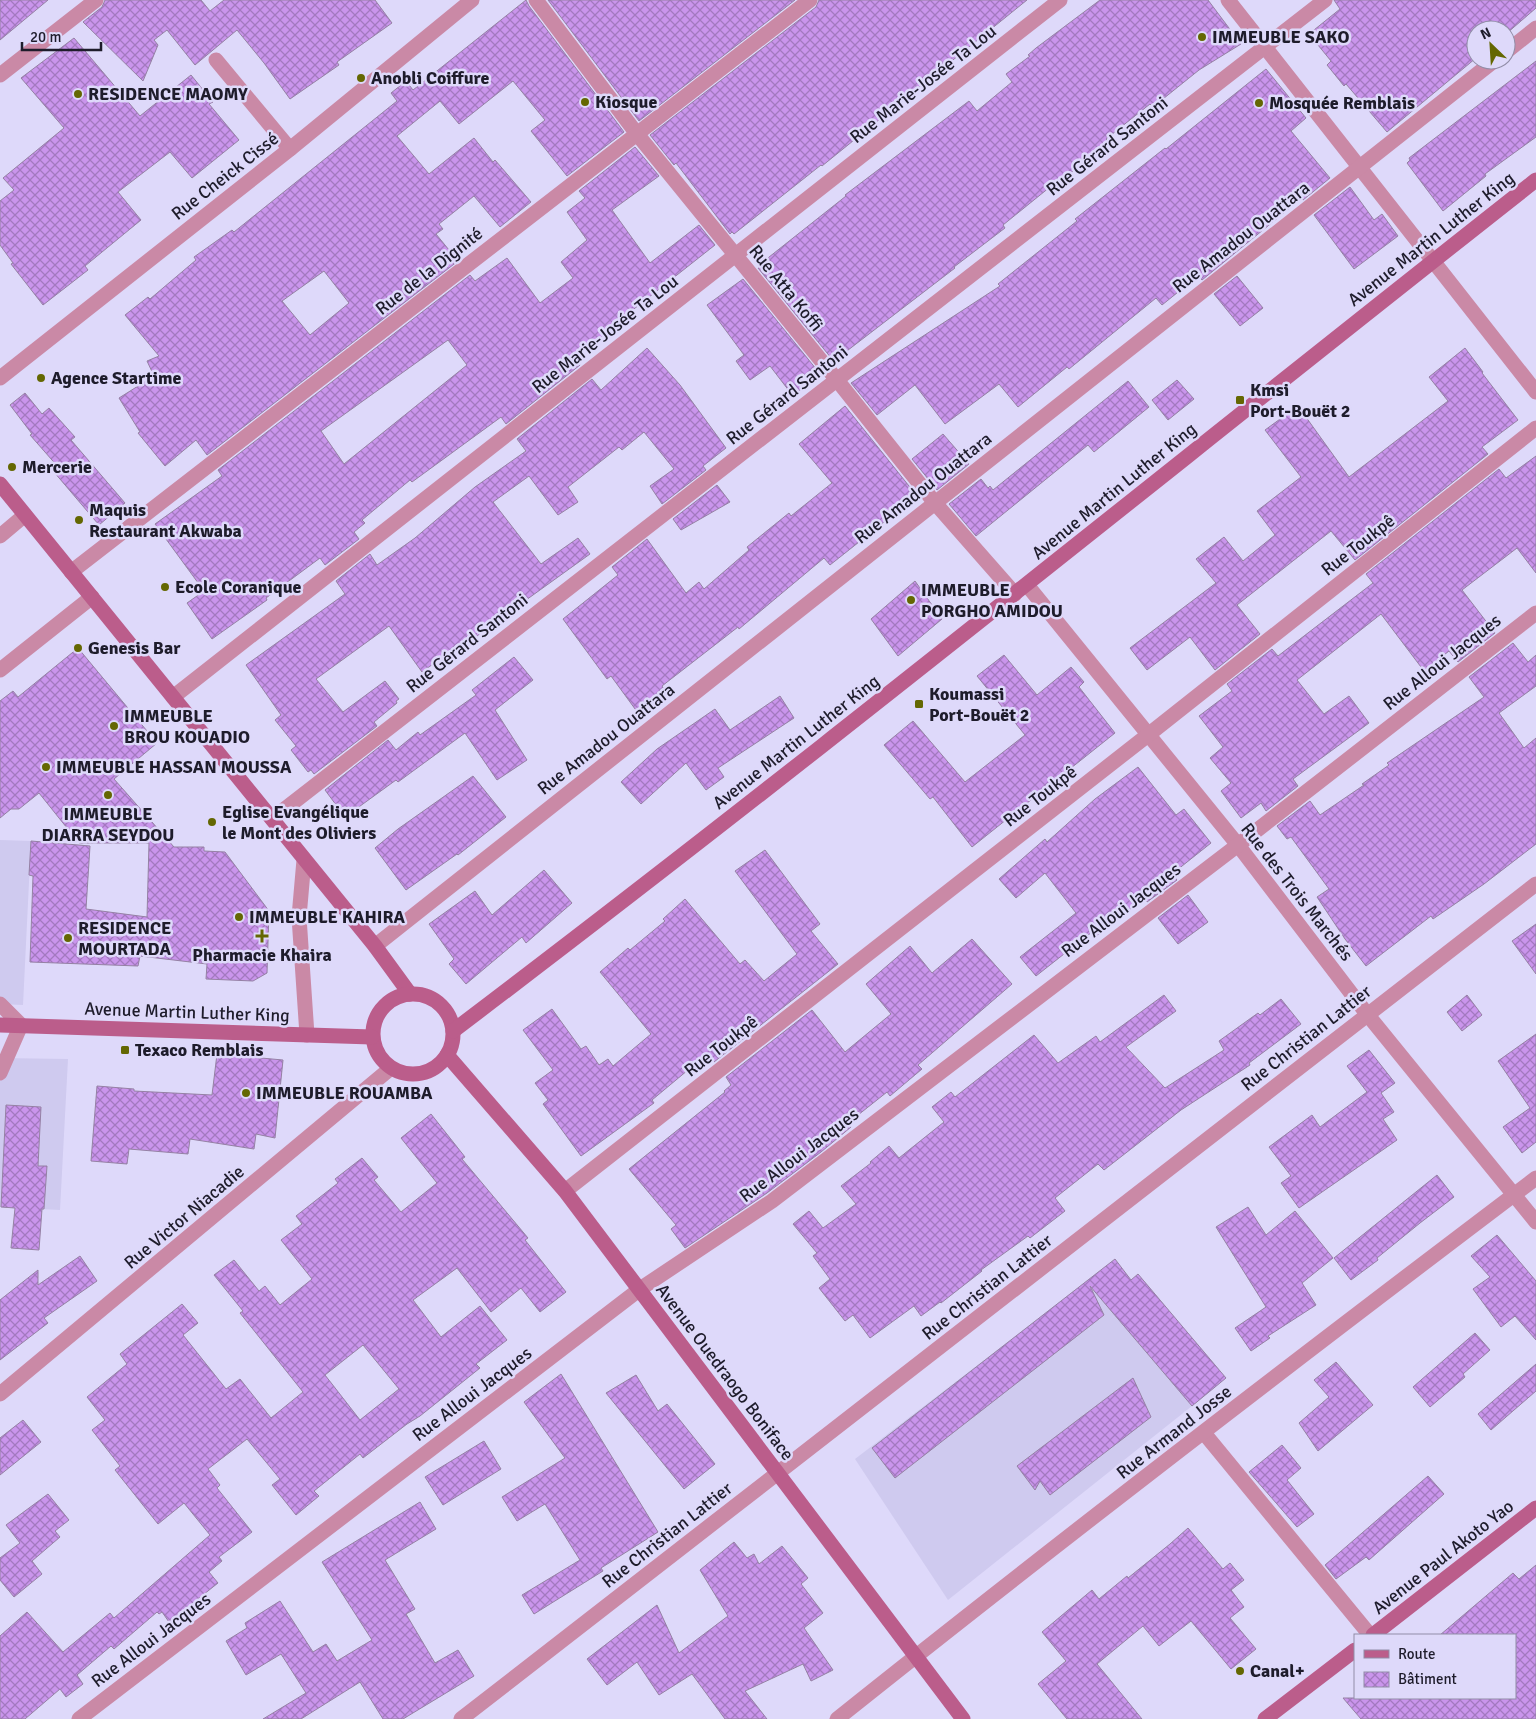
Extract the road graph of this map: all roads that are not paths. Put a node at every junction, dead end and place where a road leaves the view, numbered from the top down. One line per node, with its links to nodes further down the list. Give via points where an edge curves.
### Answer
1 (96, 0): 13 (street)
2 (472, 0): 15 (street, Rue Cheick Cissé)
3 (536, 0): 14 (street, Rue Atta Koffi)
4 (810, 0): 14 (street, Rue de la Dignité)
5 (1060, 0): 18 (street, Rue Marie-Josée Ta Lou)
6 (1228, 0): 10 (street)
7 (1325, 0): 10 (street, Rue Gérard Santoni)
8 (1536, 28): 9 (street)
9 (1516, 44)
10 (1265, 47): 16 (street); 21 (street, Rue Gérard Santoni)
11 (216, 60): 15 (street)
12 (1483, 70): 16 (street, Rue Amadou Ouattara)
13 (0, 75)
14 (637, 134): 18 (street, Rue Atta Koffi); 28 (street, Rue de la Dignité)
15 (290, 149): 20 (street, Rue Cheick Cissé)
16 (1359, 167): 19 (street); 25 (street, Rue Amadou Ouattara)
17 (1536, 180): 19 (street, Avenue Martin Luther King)
18 (735, 256): 21 (street, Rue Atta Koffi); 34 (street, Rue Marie-Josée Ta Lou)
19 (1433, 261): 22 (street); 29 (street, Avenue Martin Luther King)
20 (0, 378)
21 (837, 380): 25 (street, Rue Atta Koffi); 36 (street, Rue Gérard Santoni)
22 (1536, 392)
23 (1536, 428): 35 (street, Rue Toukpê)
24 (0, 484): 26 (street)
25 (934, 503): 30 (street, Rue Atta Koffi); 40 (street, Rue Amadou Ouattara)
26 (25, 516): 27 (street); 28 (street)
27 (0, 536)
28 (72, 572): 31 (street)
29 (1027, 584): 30 (street, Avenue Martin Luther King); 35 (street, Rue des Trois Marchés)
30 (1014, 594): 46 (street, Avenue Martin Luther King)
31 (92, 597): 33 (street); 34 (street)
32 (1536, 613): 37 (street, Rue Alloui Jacques)
33 (0, 670)
34 (173, 697): 36 (street)
35 (1148, 735): 37 (street, Rue des Trois Marchés); 53 (street, Rue Toukpê)
36 (272, 819): 38 (street)
37 (1238, 845): 43 (street, Rue des Trois Marchés); 56 (street, Rue Alloui Jacques, via 772,1201)
38 (304, 860): 40 (street); 47 (street, via 299,917)
39 (1536, 884): 43 (street, Rue Christian Lattier)
40 (375, 946): 41 (street)
41 (410, 994): 46 (street, via 423,995 444,1008); 48 (street, via 387,1003 378,1013)
42 (0, 1004): 45 (street)
43 (1367, 1014): 54 (street, Rue des Trois Marchés); 59 (street, Rue Christian Lattier)
44 (0, 1025): 45 (street, Avenue Martin Luther King)
45 (21, 1025): 47 (street, Avenue Martin Luther King); 51 (street)
46 (453, 1031): 49 (street)
47 (307, 1035): 48 (street, Avenue Martin Luther King)
48 (372, 1037): 50 (street, via 375,1049)
49 (447, 1056): 50 (street, via 439,1065 422,1073 403,1073); 53 (street, Avenue Ouedraogo Boniface)
50 (391, 1068): 57 (street, Rue Victor Niacadie)
51 (0, 1073)
52 (1536, 1178): 54 (street, Rue Armand Josse)
53 (566, 1191): 56 (street, Avenue Ouedraogo Boniface)
54 (1514, 1195): 55 (street, Rue des Trois Marchés); 58 (street, Rue Armand Josse)
55 (1536, 1222)
56 (640, 1289): 59 (street, Avenue Ouedraogo Boniface); 65 (street, Rue Alloui Jacques)
57 (0, 1394)
58 (1204, 1433): 61 (street); 64 (street, Rue Armand Josse)
59 (778, 1473): 64 (street, Avenue Ouedraogo Boniface); 66 (street, Rue Christian Lattier)
60 (1536, 1508): 62 (street, Avenue Paul Akoto Yao)
61 (1371, 1634)
62 (1373, 1634)
63 (1354, 1651): 69 (street)
64 (916, 1656): 67 (street, Rue Armand Josse); 68 (street, Avenue Ouedraogo Boniface)
65 (79, 1719)
66 (461, 1719)
67 (838, 1719)
68 (963, 1719)
69 (1265, 1719)

